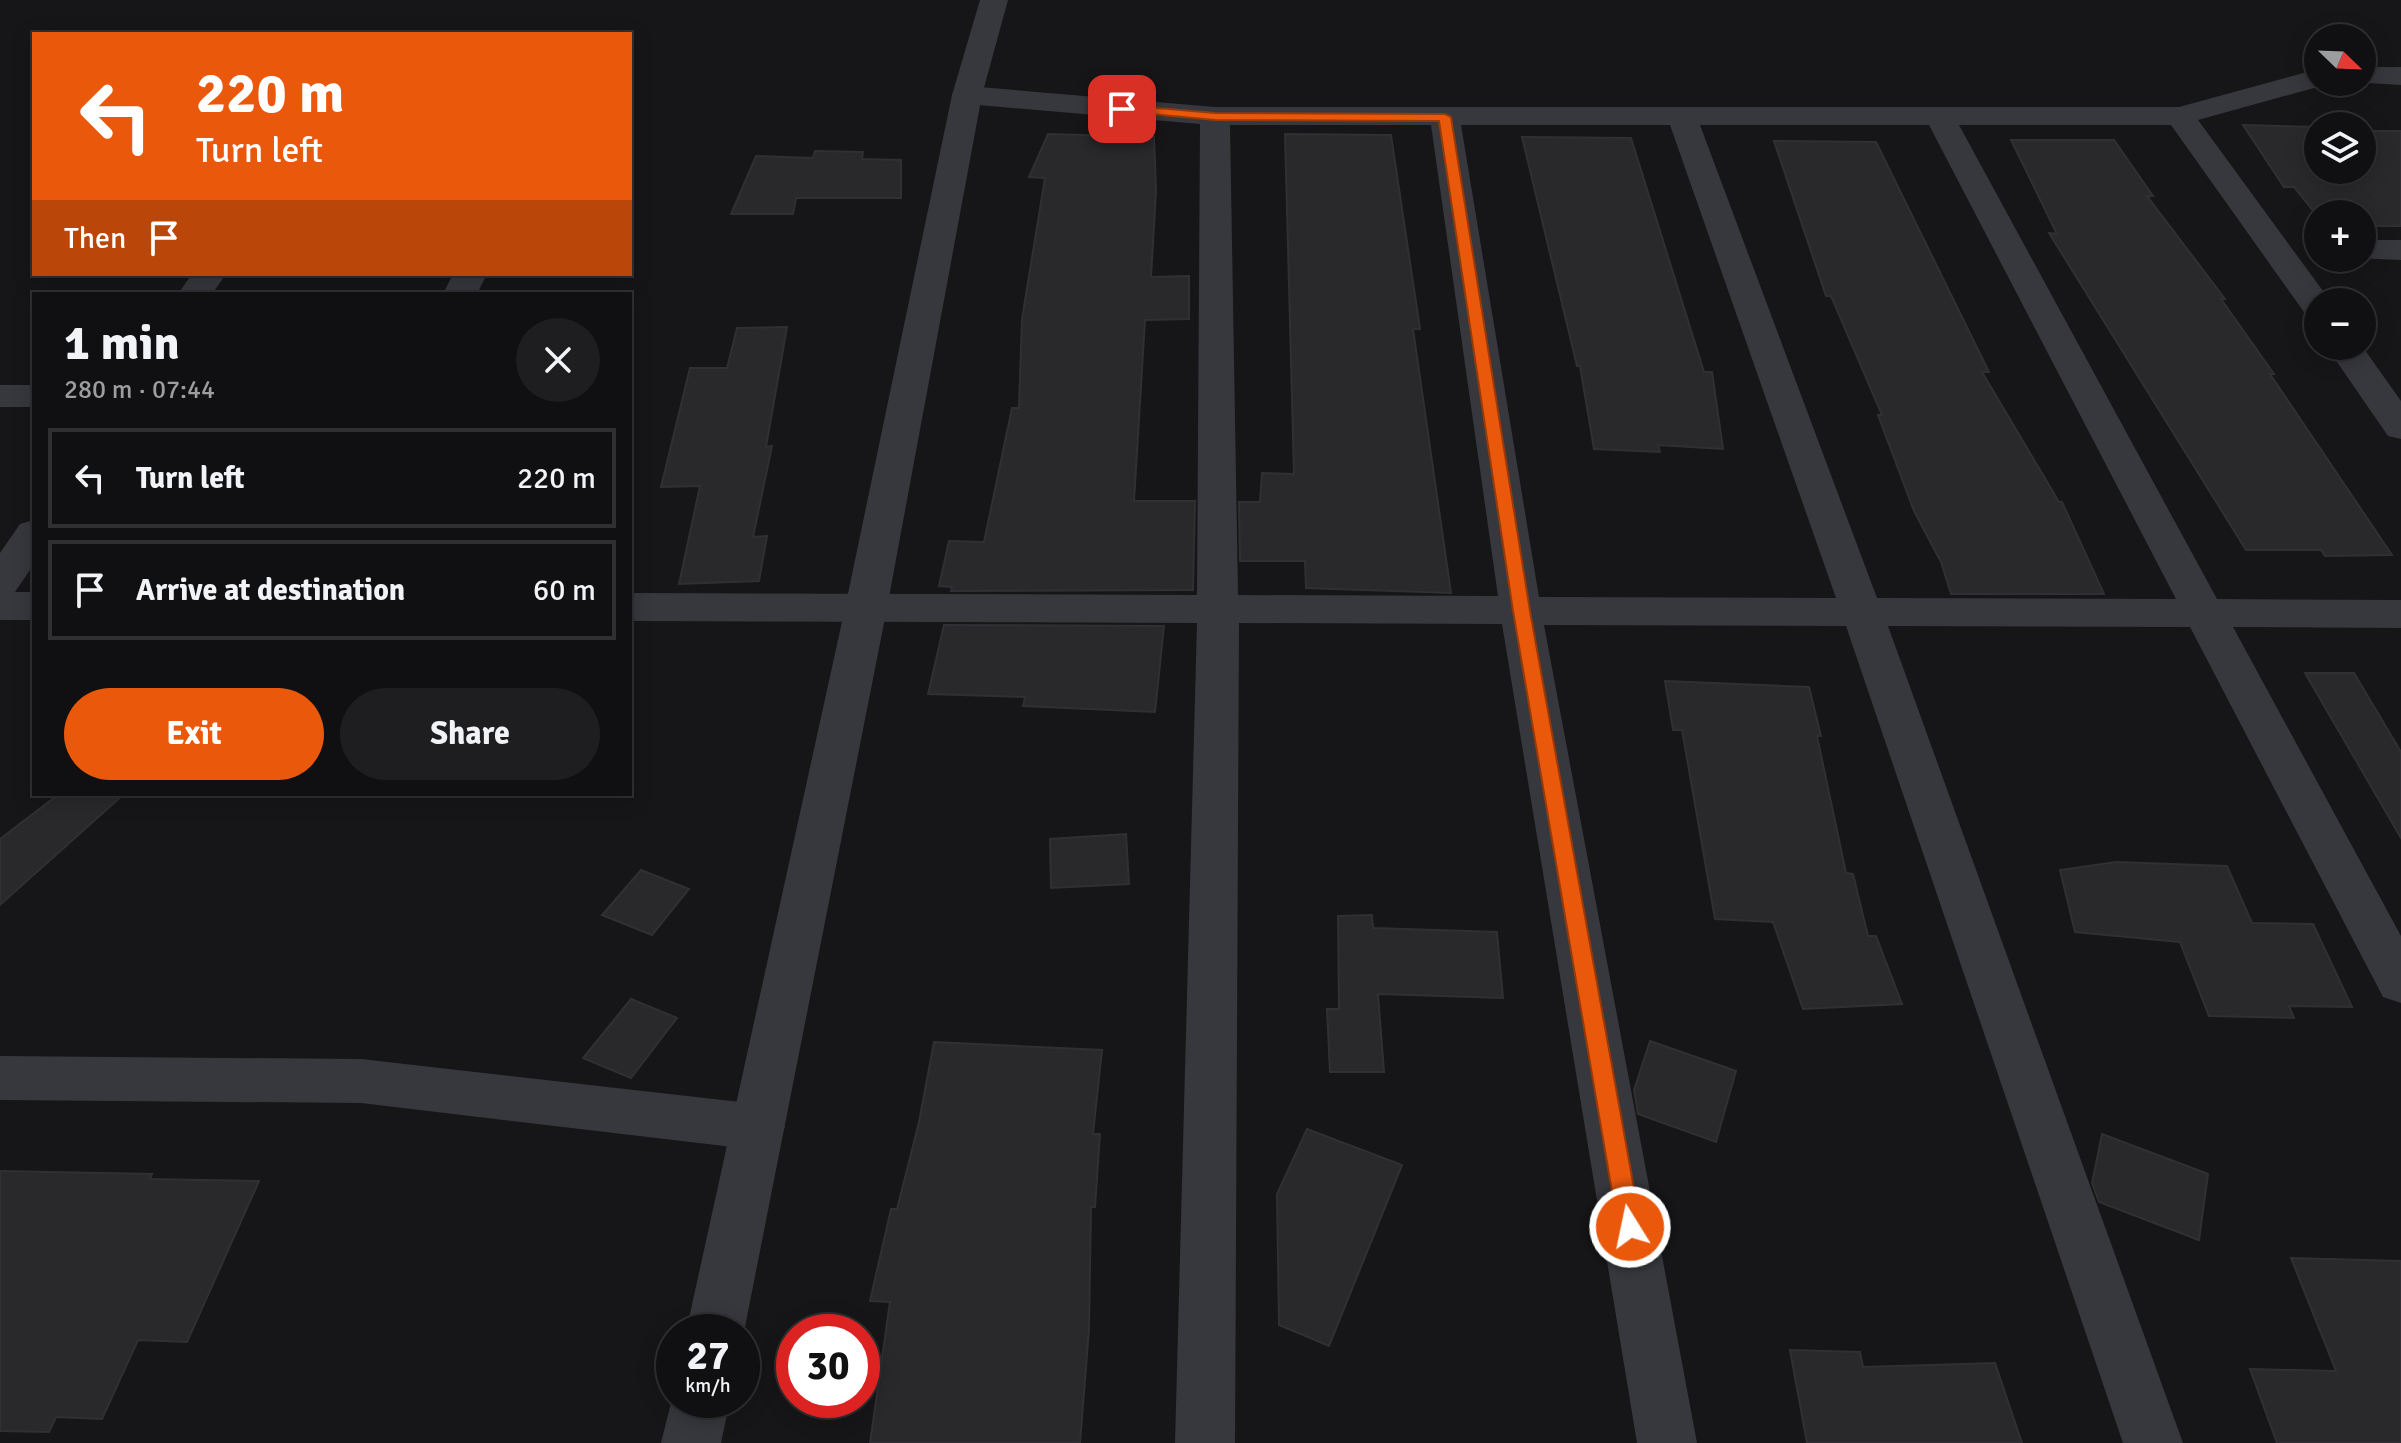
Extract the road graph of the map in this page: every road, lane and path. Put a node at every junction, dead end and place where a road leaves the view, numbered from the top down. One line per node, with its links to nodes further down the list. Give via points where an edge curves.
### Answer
1 (994, 0): 5 (street)
2 (2376, 76): 3 (street)
3 (2401, 76)
4 (2304, 82): 8 (street)
5 (967, 95): 6 (street); 26 (street)
6 (1215, 116): 9 (street); 27 (street)
7 (1939, 116): 8 (street); 10 (street); 30 (street)
8 (2180, 116): 11 (street)
9 (1445, 117): 10 (street); 28 (street)
10 (1682, 117): 29 (street)
11 (2277, 248): 12 (street); 15 (street)
12 (2304, 249)
13 (2376, 250): 14 (street)
14 (2401, 250)
15 (2304, 288)
16 (2356, 360): 19 (street)
17 (0, 396): 18 (street)
18 (32, 396)
19 (2391, 399): 20 (street)
20 (2401, 428)
21 (32, 536): 22 (street)
22 (0, 584)
23 (0, 606): 24 (street)
24 (32, 606)
25 (632, 607): 26 (street)
26 (866, 608): 27 (street); 34 (street)
27 (1218, 609): 28 (street); 38 (street)
28 (1521, 611): 29 (street); 39 (street)
29 (1862, 612): 30 (street); 40 (street)
30 (2207, 614): 31 (street); 32 (street)
31 (2401, 614)
32 (2401, 983)
33 (0, 1078): 34 (street, via 361,1081)
34 (758, 1127): 35 (street)
35 (719, 1314)
36 (696, 1418): 37 (street)
37 (691, 1443)
38 (1205, 1443)
39 (1667, 1443)
40 (2153, 1443)

